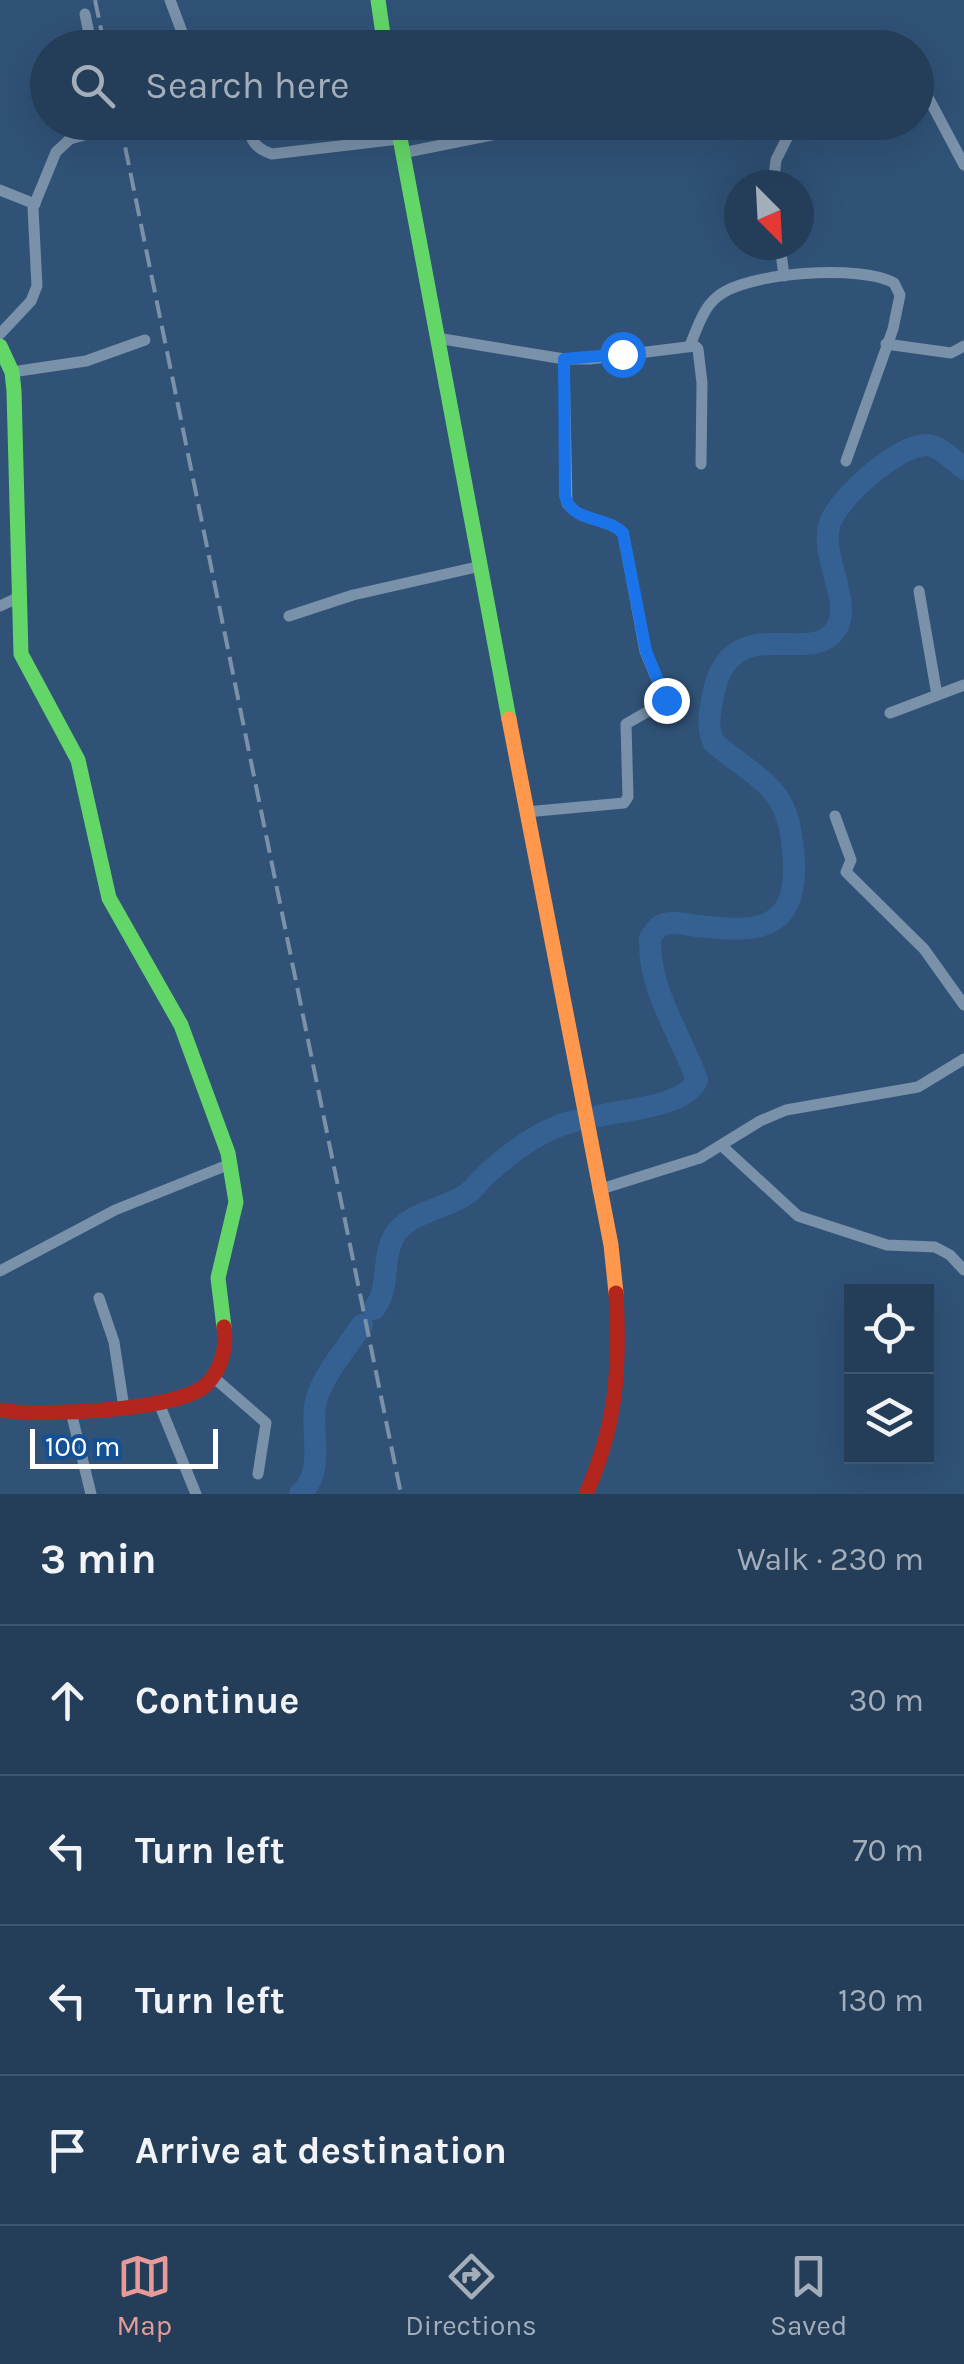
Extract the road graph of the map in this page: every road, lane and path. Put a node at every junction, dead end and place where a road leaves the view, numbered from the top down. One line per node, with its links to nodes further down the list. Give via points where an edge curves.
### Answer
1 (170, 0): 5 (street)
2 (378, 0): 6 (main road)
3 (85, 14): 4 (street)
4 (88, 30)
5 (181, 30)
6 (382, 30)
7 (934, 109): 13 (street)
8 (73, 140): 16 (street, via 62,144)
9 (252, 140): 10 (street, via 272,154)
10 (383, 140)
11 (399, 140): 20 (main road)
12 (786, 140): 14 (street)
13 (964, 166)
14 (774, 170)
15 (0, 190): 16 (street)
16 (35, 204): 19 (street, via 37,286)
17 (782, 260): 18 (street)
18 (784, 276): 22 (street, via 849,271 894,283 900,295); 23 (street, via 724,291)
19 (0, 334)
20 (437, 338): 26 (street); 30 (main road)
21 (145, 340): 27 (street, via 95,358)
22 (886, 344): 25 (street, via 951,353); 28 (street)
23 (690, 345): 26 (street); 29 (street, via 698,349 702,384)
24 (0, 346): 27 (main road)
25 (964, 346)
26 (564, 359): 38 (street, via 567,503 575,513 623,533 646,651 666,701 626,724 624,803)
27 (12, 372): 32 (main road)
28 (846, 461)
29 (701, 464)
30 (481, 566): 34 (street); 38 (main road)
31 (919, 591): 36 (street)
32 (19, 596): 33 (street); 43 (main road, via 24,664 82,772 110,898 181,1025)
33 (0, 606)
34 (289, 616)
35 (962, 690): 36 (street)
36 (937, 695): 37 (street)
37 (890, 713)
38 (526, 812): 44 (main road)
39 (834, 816): 40 (street, via 851,860 846,872 924,949)
40 (964, 1005)
41 (964, 1059): 42 (street, via 918,1087 786,1110)
42 (722, 1146): 44 (street); 45 (street, via 798,1216 887,1245 935,1247)
43 (230, 1164): 46 (street, via 119,1208); 48 (main road, via 236,1202 218,1278 227,1348)
44 (598, 1190): 56 (main road, via 616,1282 616,1372 609,1434)
45 (964, 1270)
46 (0, 1271)
47 (99, 1298): 50 (street)
48 (212, 1376): 49 (main road, via 197,1391); 53 (street, via 266,1424)
49 (158, 1401): 50 (main road); 55 (street)
50 (124, 1408): 52 (main road)
51 (0, 1410): 52 (main road)
52 (72, 1412): 54 (street)
53 (258, 1474)
54 (90, 1494)
55 (196, 1494)
56 (586, 1494)

